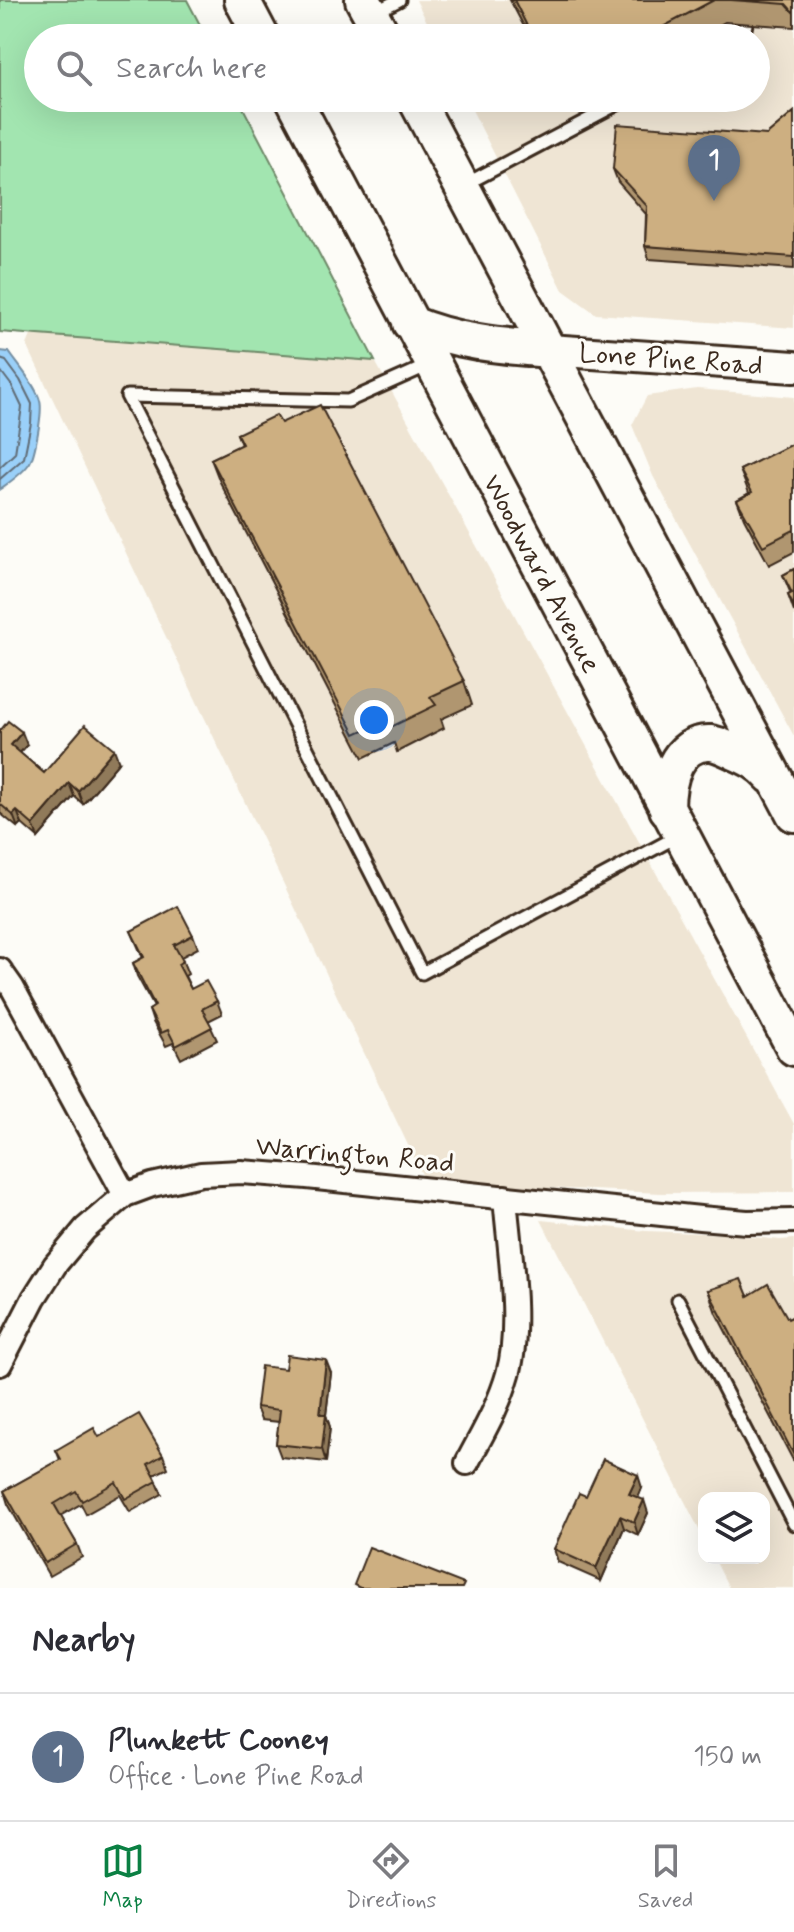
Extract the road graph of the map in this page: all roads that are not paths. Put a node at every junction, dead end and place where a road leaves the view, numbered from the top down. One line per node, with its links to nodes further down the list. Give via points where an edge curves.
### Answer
1 (242, 0): 2 (main road)
2 (255, 24)
3 (300, 112): 7 (main road, Woodward Avenue)
4 (422, 112): 6 (main road)
5 (602, 112): 6 (lane)
6 (462, 186): 8 (main road)
7 (410, 323): 8 (main road, via 446,337); 9 (main road, Woodward Avenue)
8 (549, 350): 10 (street, Lone Pine Road); 11 (main road)
9 (432, 364): 12 (main road, Woodward Avenue); 12 (lane, via 348,401 127,396 422,973)
10 (794, 367)
11 (787, 800): 12 (main road, via 764,768 710,743 687,750 672,770)
12 (674, 822): 14 (main road, Woodward Avenue)
13 (0, 970): 15 (street)
14 (794, 1048)
15 (125, 1195): 16 (street, Warrington Road, via 201,1174 241,1172); 19 (street, Warrington Road, via 85,1229 55,1265)
16 (505, 1197): 17 (street, Warrington Road, via 715,1220); 20 (street, via 514,1337 509,1373)
17 (794, 1221)
18 (678, 1300): 21 (lane)
19 (0, 1364)
20 (467, 1463)
21 (794, 1524)

